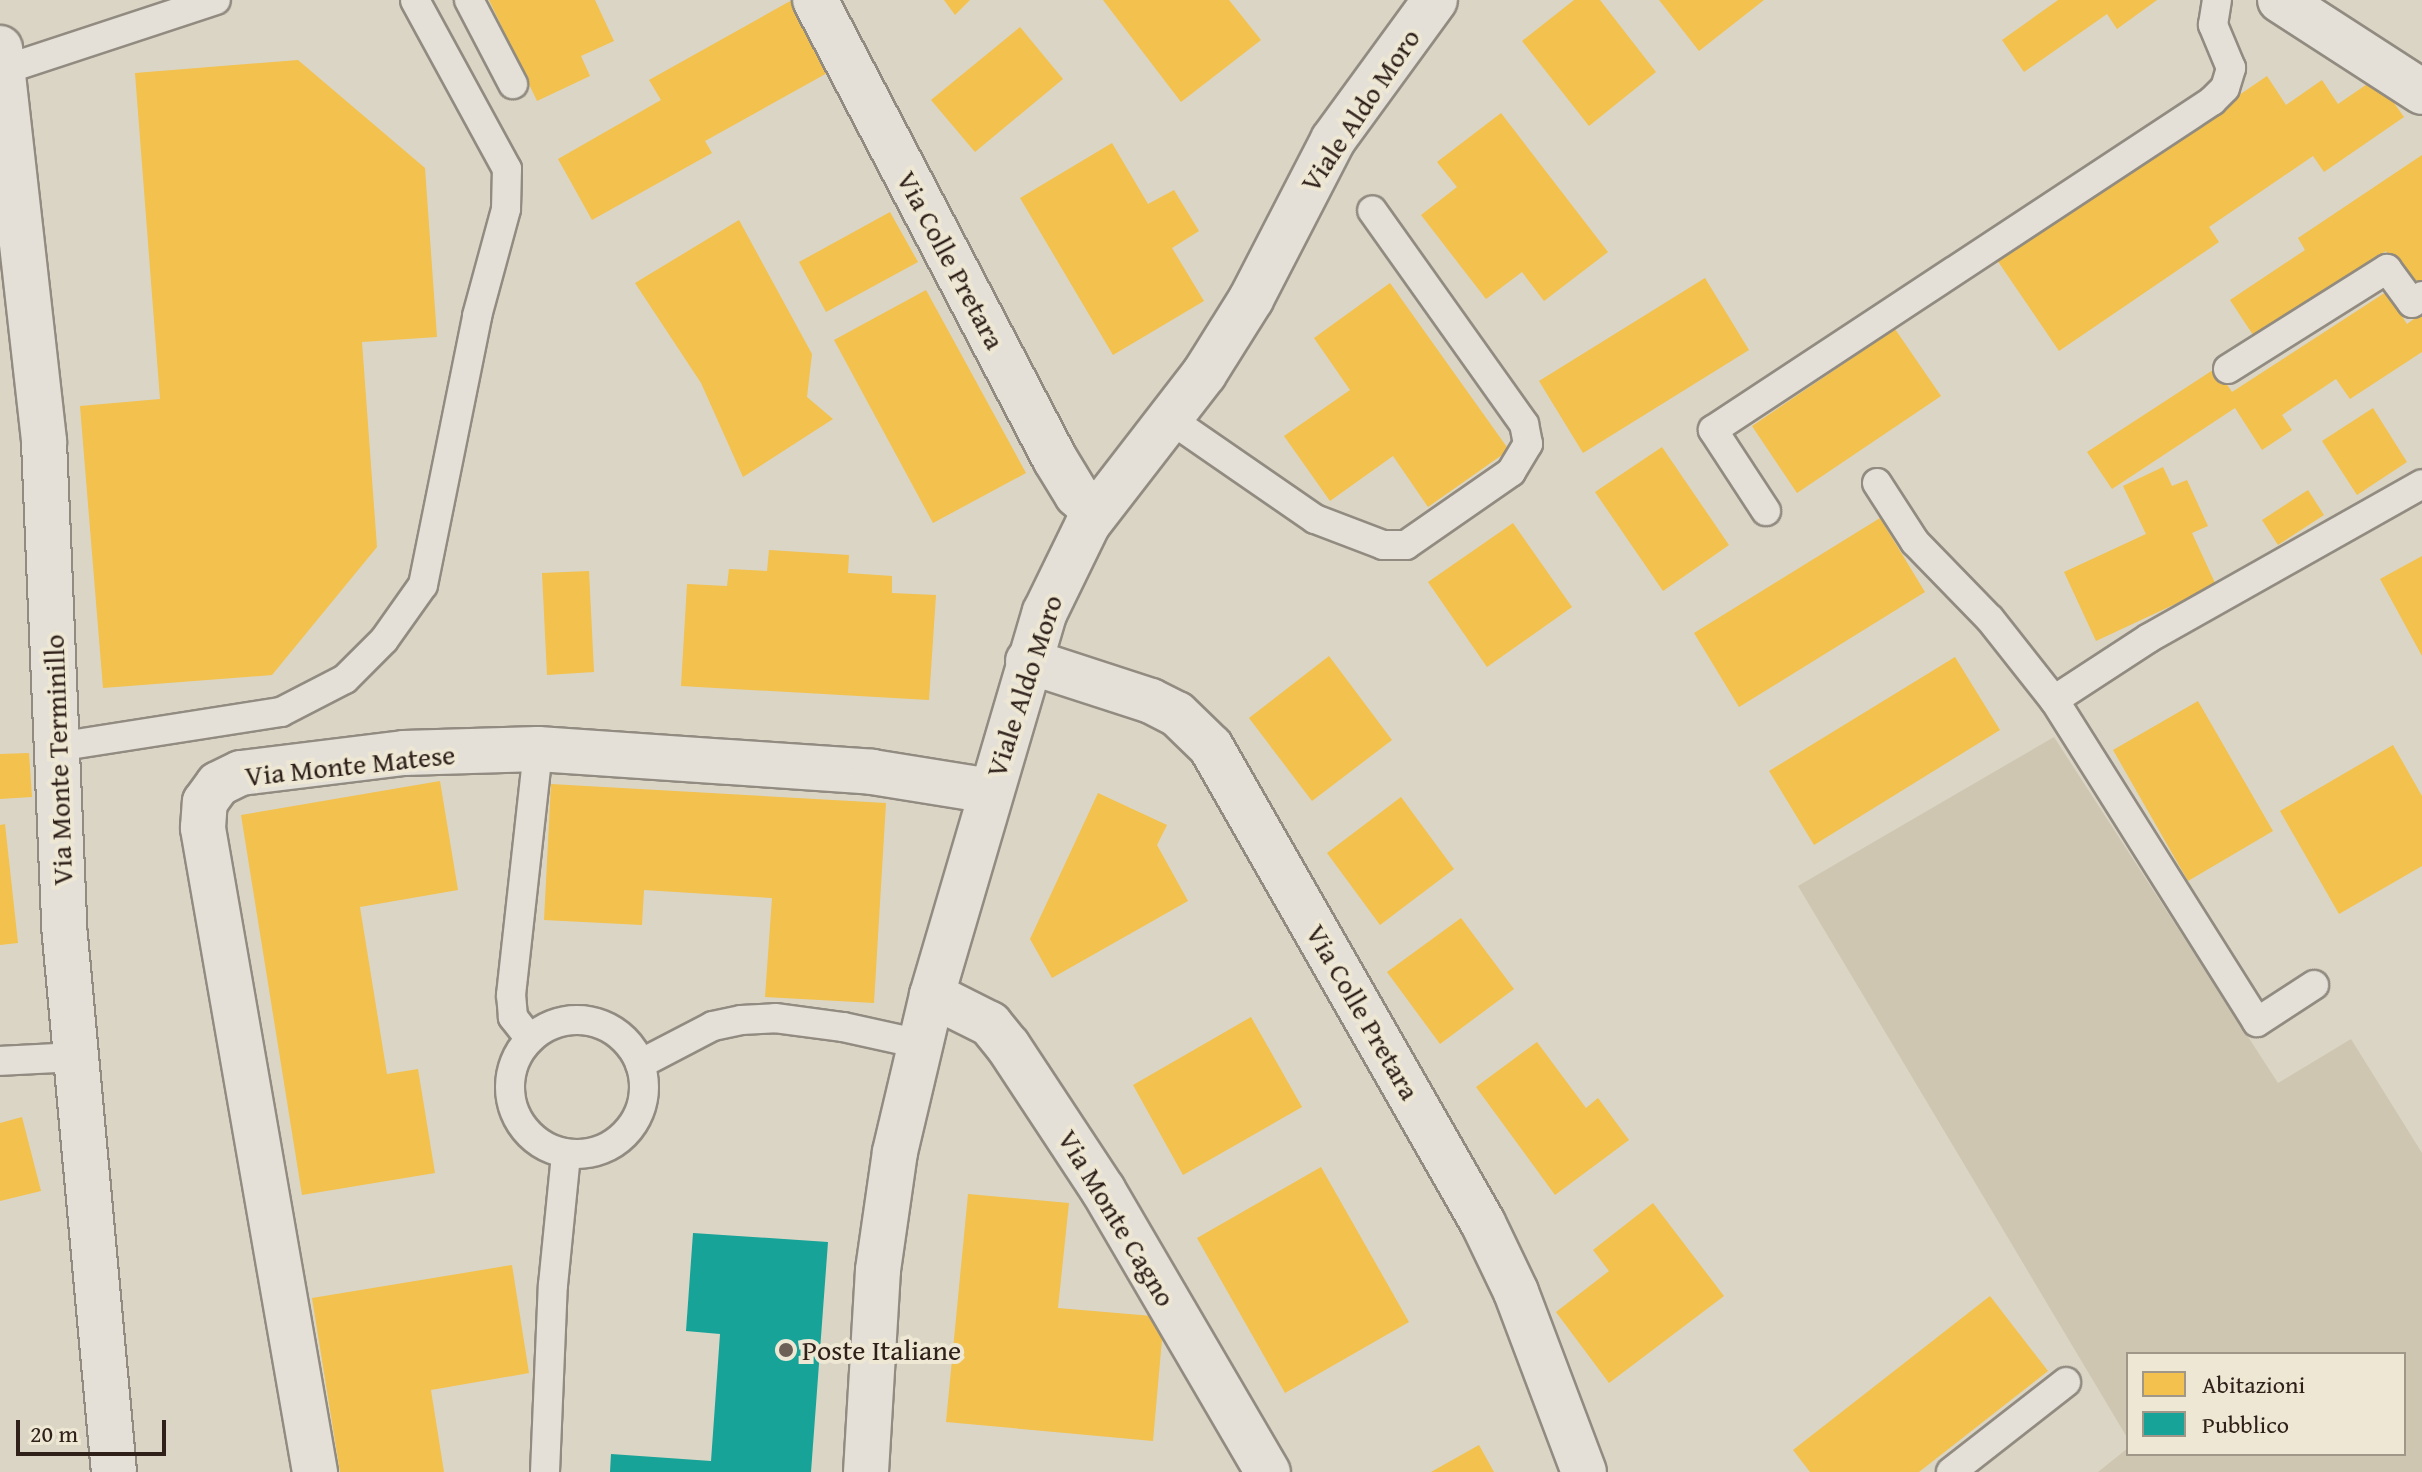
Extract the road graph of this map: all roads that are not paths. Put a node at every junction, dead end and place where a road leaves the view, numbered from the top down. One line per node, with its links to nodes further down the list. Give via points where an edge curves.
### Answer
1 (216, 0): 8 (lane)
2 (415, 0): 21 (lane, via 507,169 506,209 477,316 423,585 384,640 345,679 281,712)
3 (469, 0): 9 (lane)
4 (815, 0): 18 (street, Via Colle Pretara, via 1055,459 1077,495)
5 (1435, 0): 14 (street, Viale Aldo Moro, via 1333,140 1237,323)
6 (2217, 0): 17 (lane, via 2213,25 2231,68 2225,88 2212,101 1713,430)
7 (2280, 0): 10 (street)
8 (1, 59): 21 (street, Via Monte Terminillo, via 44,442)
9 (513, 84)
10 (2422, 92)
11 (1372, 210): 14 (lane, via 1524,424 1528,444 1511,472 1406,545 1383,545 1315,519)
12 (2422, 296): 13 (lane, via 2412,303 2387,269)
13 (2228, 369)
14 (1170, 419): 18 (street, Viale Aldo Moro)
15 (1877, 483): 20 (lane, via 1915,542 1990,619)
16 (2422, 484): 20 (lane, via 2149,638)
17 (1766, 511)
18 (1096, 512): 19 (street, Viale Aldo Moro, via 1053,592)
19 (1028, 661): 23 (street, Viale Aldo Moro); 38 (street, Via Colle Pretara, via 1151,701 1177,714 1211,747 1483,1223 1516,1292)
20 (2054, 700): 24 (lane, via 2257,1022)
21 (57, 747): 28 (street, Via Monte Terminillo)
22 (538, 749): 23 (street, Via Monte Matese, via 872,772); 26 (lane, via 511,995 513,1017); 34 (street, Via Monte Matese, via 404,753 241,773 218,784 205,802 203,828)
23 (990, 791): 25 (street, Viale Aldo Moro)
24 (2314, 985)
25 (932, 995): 27 (street, Viale Aldo Moro); 37 (street, Via Monte Cagno, via 990,1024 1103,1190)
26 (530, 1039): 30 (lane, via 563,1021 601,1024 631,1047); 31 (lane, via 517,1056 510,1097 529,1135)
27 (920, 1044): 30 (lane, via 829,1025 741,1020 713,1026); 36 (street, Viale Aldo Moro, via 884,1217)
28 (77, 1057): 29 (lane); 33 (street, Via Monte Terminillo)
29 (0, 1061)
30 (640, 1064): 31 (lane, via 642,1103 622,1138 605,1149)
31 (566, 1154): 35 (lane, via 553,1285)
32 (2066, 1382): 39 (lane)
33 (114, 1472)
34 (315, 1472)
35 (545, 1472)
36 (866, 1472)
37 (1268, 1472)
38 (1584, 1472)
39 (1951, 1472)

